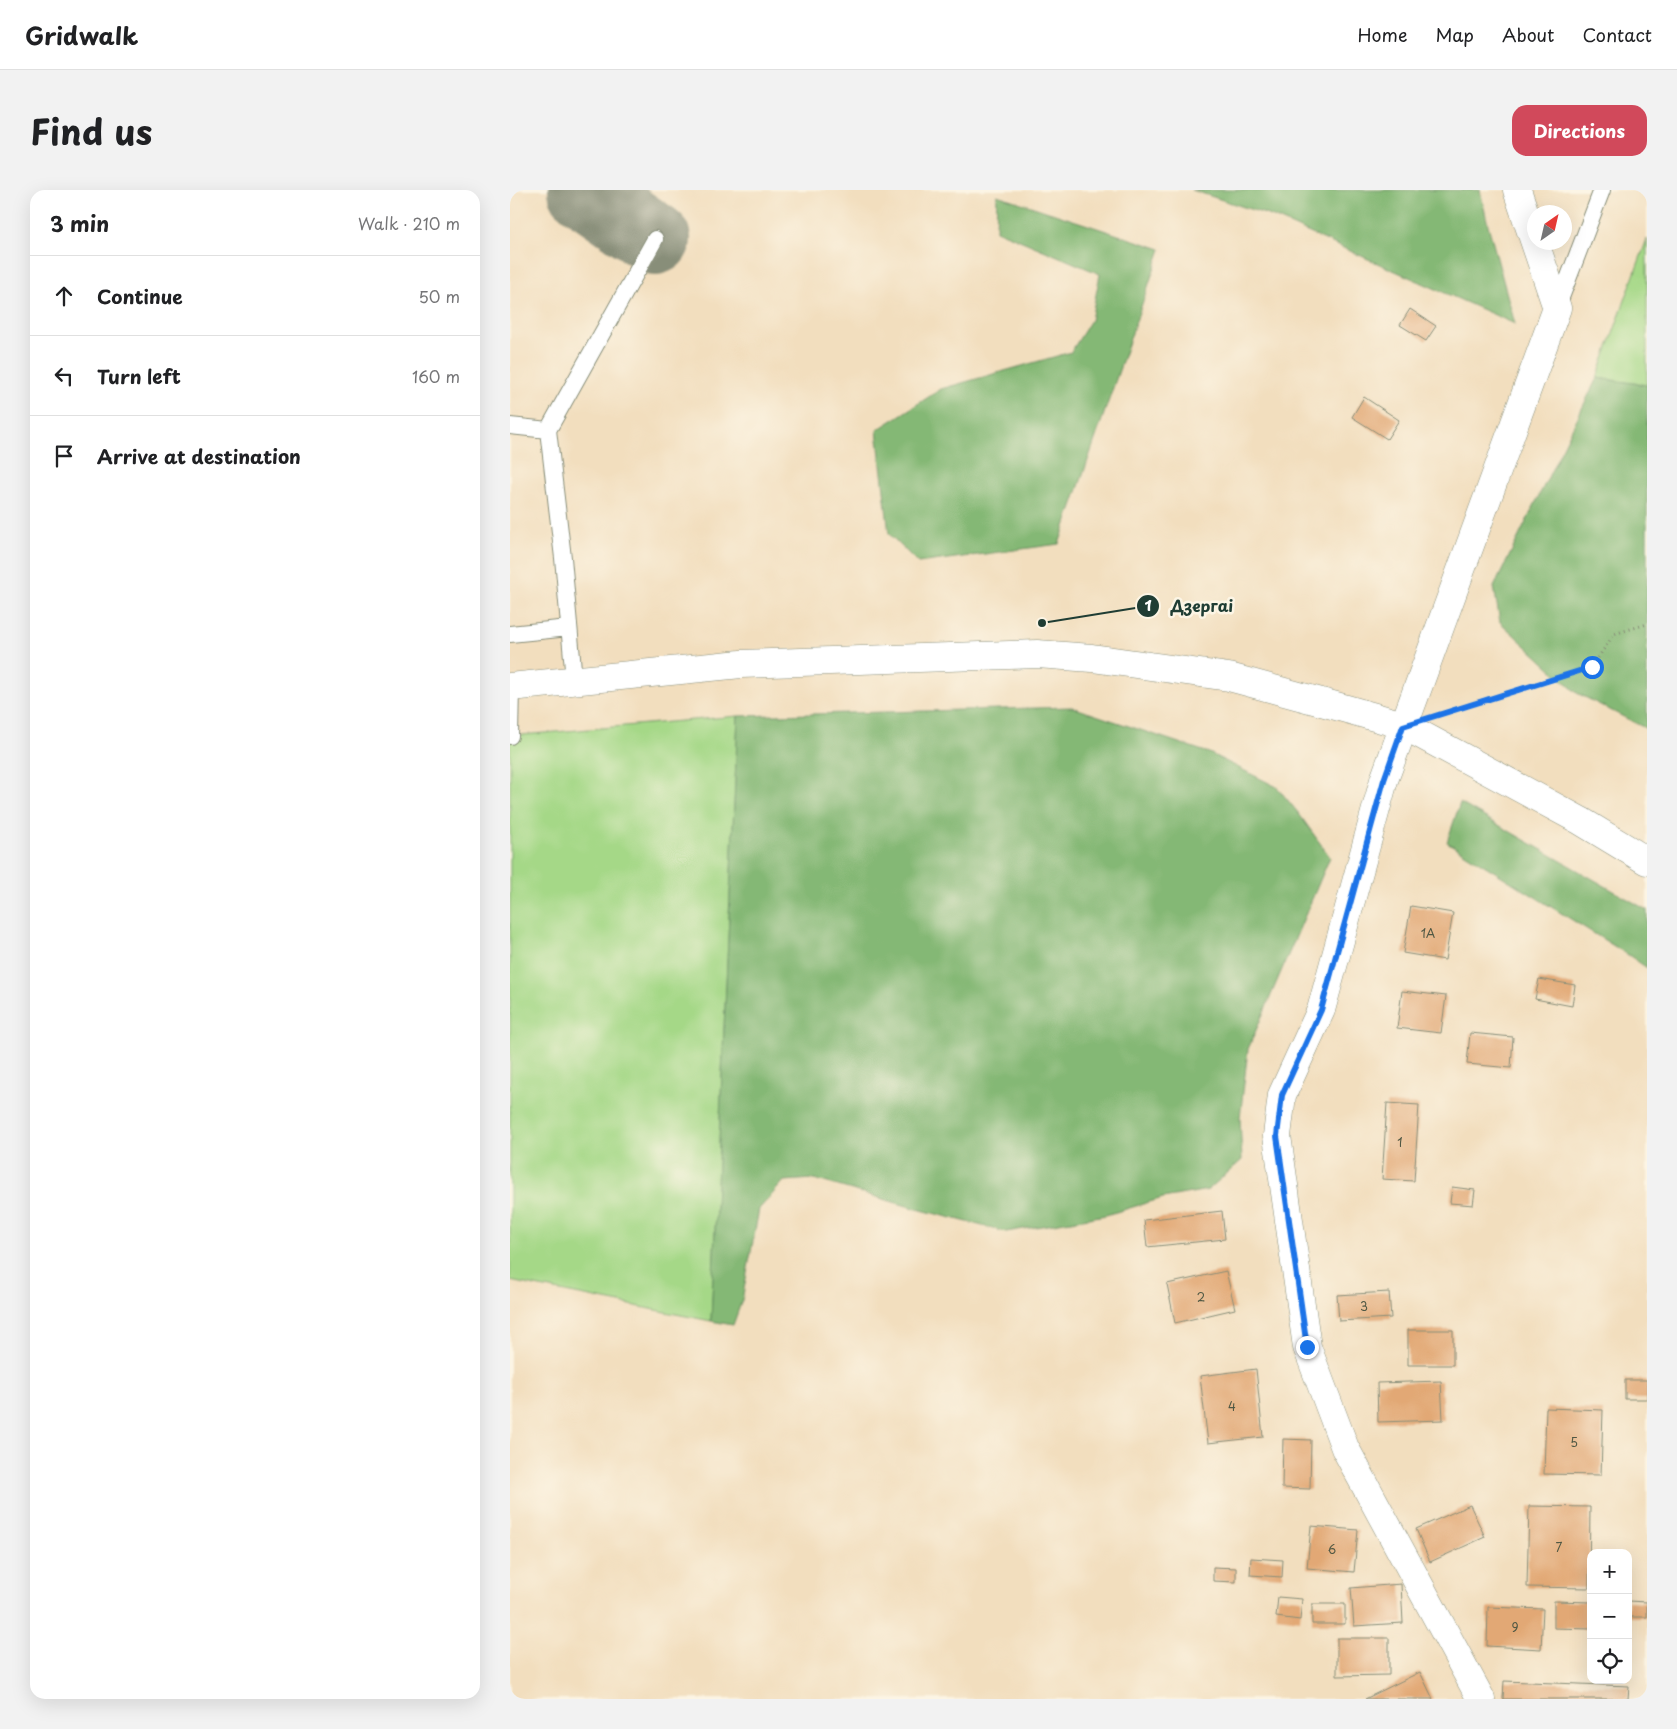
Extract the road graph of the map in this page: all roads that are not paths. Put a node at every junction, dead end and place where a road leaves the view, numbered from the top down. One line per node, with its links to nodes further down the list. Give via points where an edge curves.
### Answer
1 (1517, 190): 4 (street)
2 (1602, 190): 4 (lane)
3 (655, 239): 6 (lane)
4 (1557, 308): 11 (street)
5 (510, 426): 6 (lane)
6 (548, 430): 7 (lane)
7 (569, 628): 8 (lane); 9 (lane)
8 (510, 634)
9 (574, 680): 10 (street); 11 (street, via 741,664 1037,654 1092,658 1229,677)
10 (510, 687): 12 (lane)
11 (1403, 726): 13 (street, via 1582,821); 14 (street, via 1384,780 1321,1010 1282,1095 1277,1136 1307,1347 1345,1448)
12 (510, 736)
13 (1647, 861)
14 (1482, 1699)

